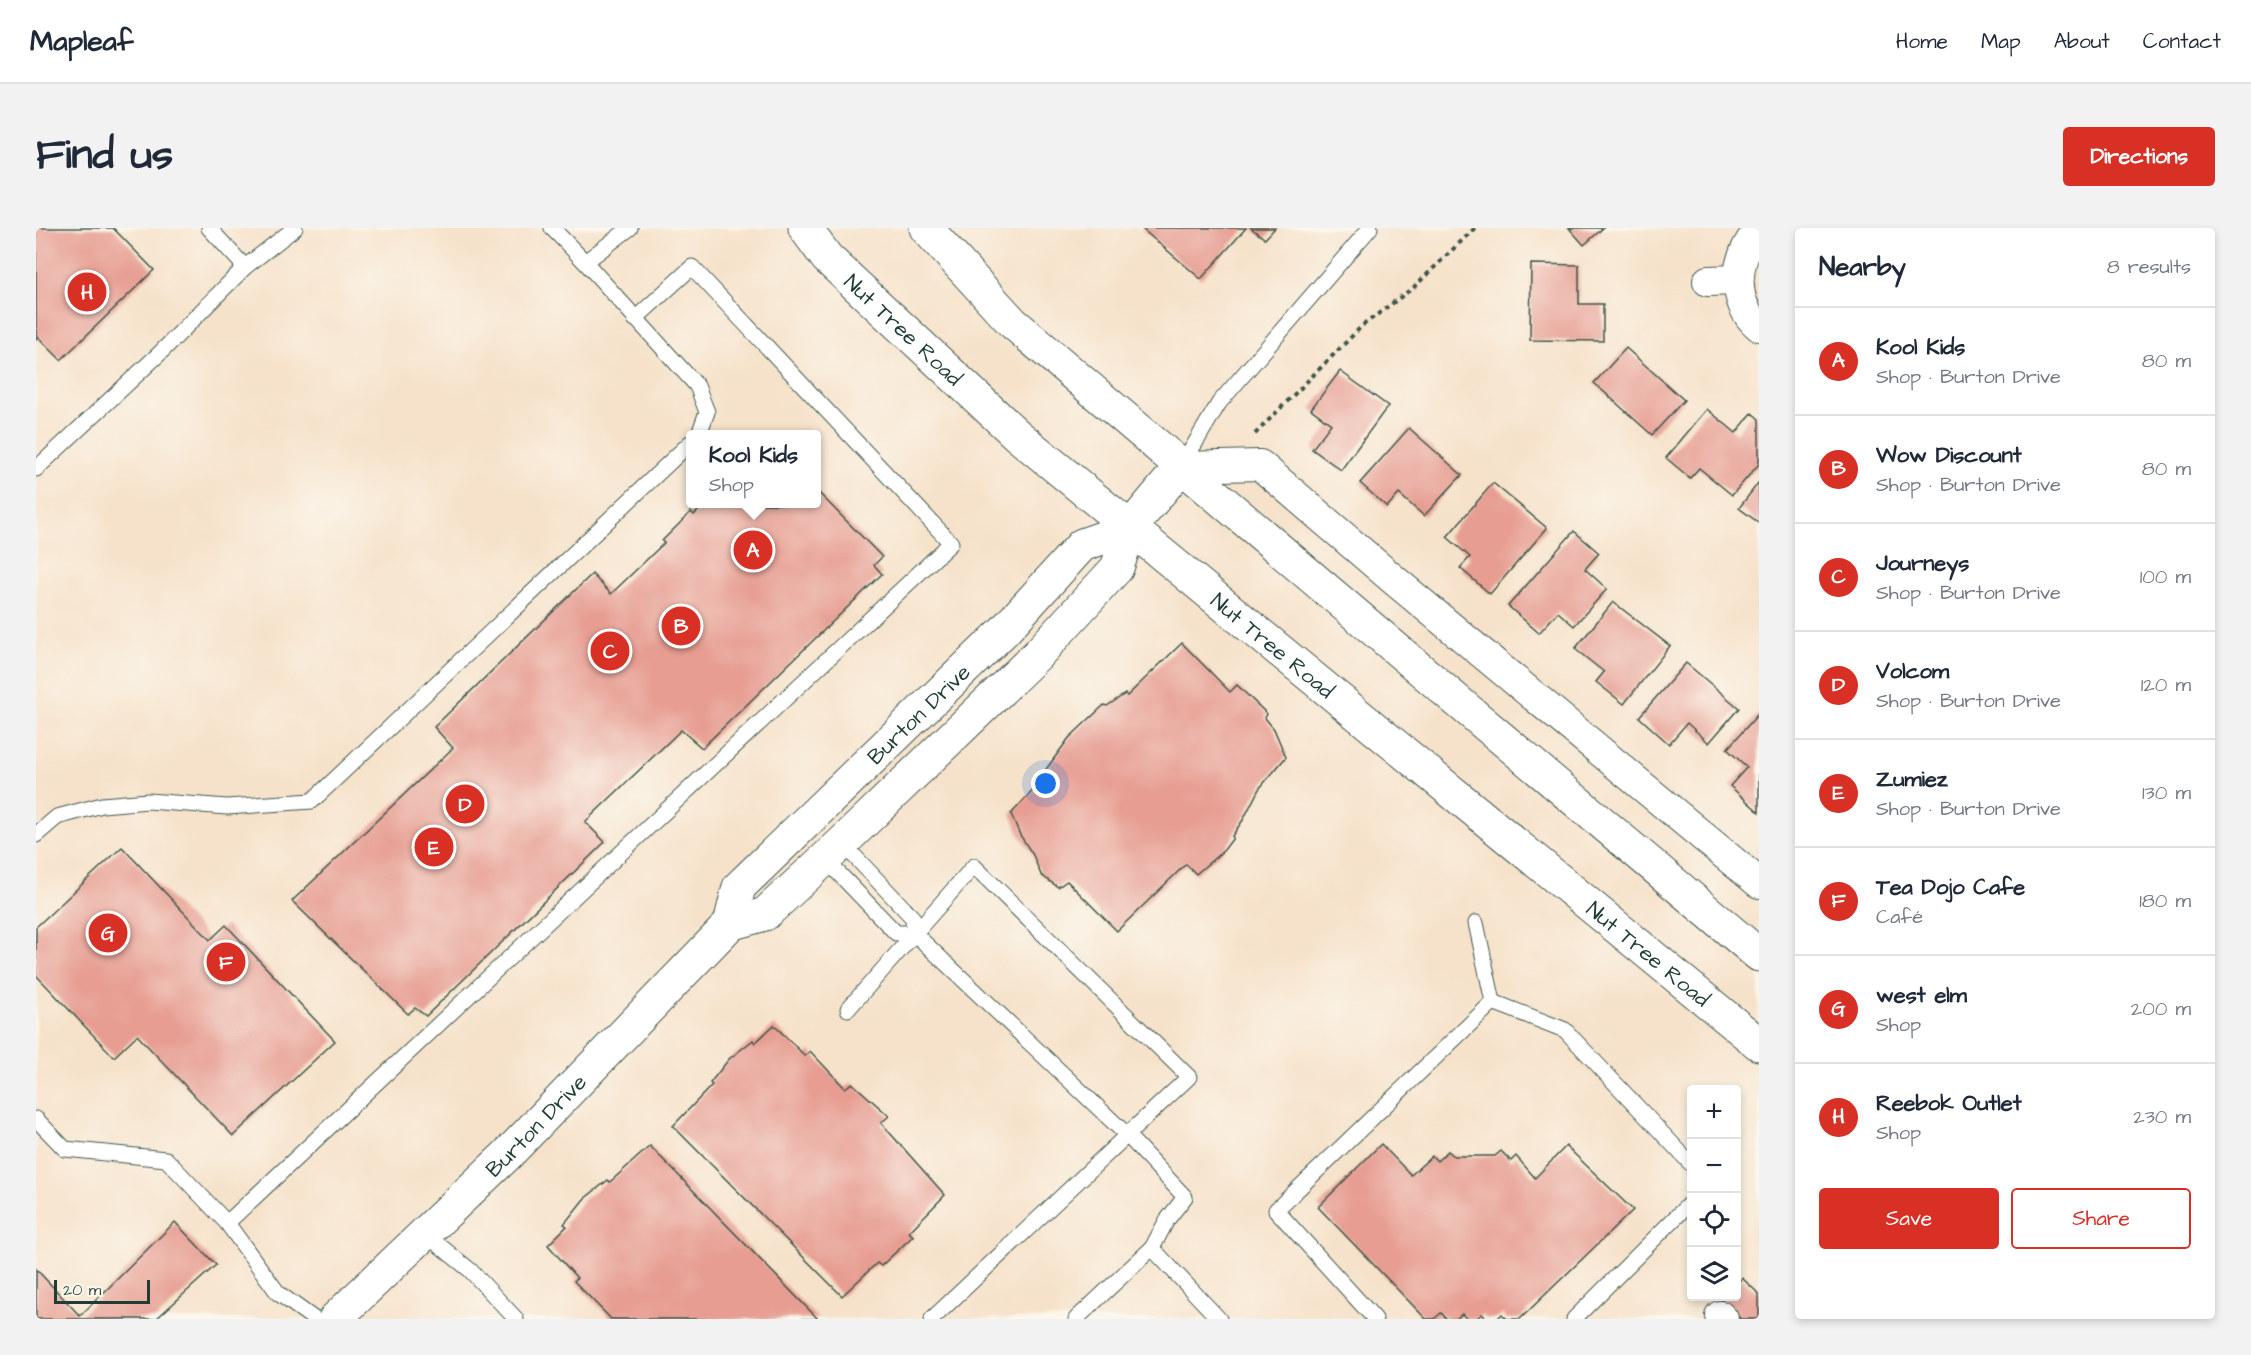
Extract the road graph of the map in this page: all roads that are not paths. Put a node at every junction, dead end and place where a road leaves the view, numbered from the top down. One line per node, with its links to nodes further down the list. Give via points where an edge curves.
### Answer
1 (209, 228): 10 (lane)
2 (295, 228): 10 (lane)
3 (552, 228): 9 (lane)
4 (630, 228): 9 (lane)
5 (805, 228): 19 (main road, Nut Tree Road, via 827,258 1006,426)
6 (926, 228): 17 (main road, via 1012,322)
7 (1370, 228): 17 (lane, via 1220,403)
8 (1759, 231): 11 (street, via 1743,256)
9 (585, 262): 13 (lane)
10 (245, 267): 18 (lane)
11 (1738, 280): 12 (street); 14 (street, via 1743,306)
12 (1708, 281)
13 (636, 319): 15 (lane, via 697,386 707,412); 34 (lane, via 692,267 951,543)
14 (1759, 326)
15 (701, 430)
16 (686, 447): 20 (lane, via 312,801 227,807 148,801 102,805 57,817)
17 (1181, 467): 19 (main road, Burton Drive); 22 (street, via 1260,465); 26 (main road)
18 (36, 469)
19 (1130, 528): 21 (main road, Burton Drive, via 1117,568 1077,612); 24 (main road, Burton Drive, via 1082,545 1004,631 739,887); 29 (main road, Nut Tree Road)
20 (36, 835)
21 (834, 851): 24 (main road, Burton Drive, via 765,914); 25 (lane, via 913,918); 25 (lane, via 896,933)
22 (1759, 884)
23 (1476, 923): 27 (lane)
24 (730, 924): 35 (main road, Burton Drive, via 507,1155)
25 (914, 933): 28 (lane); 31 (lane); 31 (lane, via 974,866 1189,1077)
26 (1759, 954)
27 (1493, 1002): 32 (lane, via 1565,1030); 43 (lane, via 1276,1210)
28 (848, 1009)
29 (1759, 1044)
30 (36, 1119): 34 (lane, via 65,1149 166,1159)
31 (1127, 1135): 36 (lane, via 1185,1197); 40 (lane)
32 (1687, 1160)
33 (1687, 1207): 44 (lane)
34 (227, 1223): 37 (lane, via 278,1292)
35 (424, 1233): 38 (main road, Burton Drive); 39 (lane, via 470,1270)
36 (1152, 1248): 41 (lane); 42 (lane)
37 (314, 1319)
38 (334, 1319)
39 (516, 1319)
40 (932, 1319)
41 (1076, 1319)
42 (1219, 1319)
43 (1375, 1319)
44 (1574, 1319)

